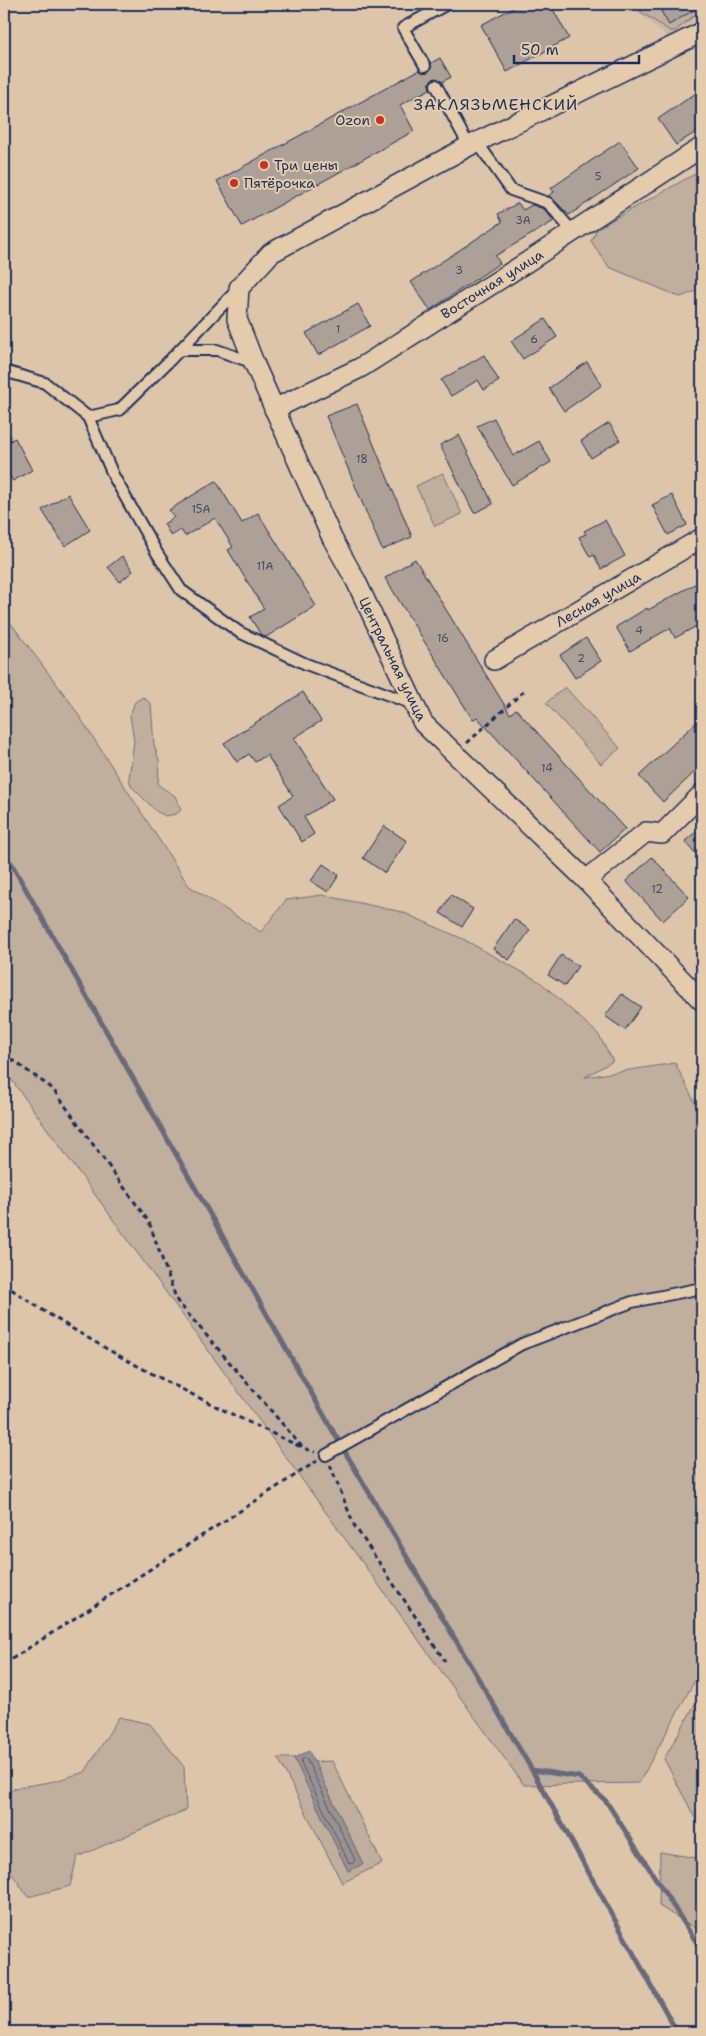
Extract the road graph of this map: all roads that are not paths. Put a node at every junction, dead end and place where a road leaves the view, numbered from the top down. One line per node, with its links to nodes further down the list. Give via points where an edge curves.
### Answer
1 (447, 4): 3 (lane, via 403,28)
2 (702, 32): 5 (street)
3 (425, 66)
4 (436, 86): 5 (lane)
5 (473, 144): 7 (lane, via 511,190 548,204); 8 (street, via 271,253)
6 (702, 147): 7 (street, Восточная улица)
7 (573, 232): 12 (street, Восточная улица, via 360,368)
8 (239, 288): 9 (lane); 10 (street, Центральная улица, via 237,319)
9 (180, 350): 10 (lane, via 217,350); 13 (lane, via 119,410)
10 (254, 363): 12 (street, Центральная улица)
11 (4, 371): 13 (lane, via 45,382)
12 (274, 409): 16 (street, Центральная улица, via 332,538)
13 (88, 417): 16 (lane, via 114,477 181,590 239,632 306,664)
14 (702, 538): 15 (street, Лесная улица)
15 (494, 660)
16 (413, 704): 18 (street, Центральная улица, via 423,723)
17 (702, 794): 18 (street, via 662,834 646,832)
18 (586, 880): 19 (street, Центральная улица)
19 (702, 1001)
20 (702, 1288): 21 (lane, via 632,1302 522,1344)
21 (326, 1456)

